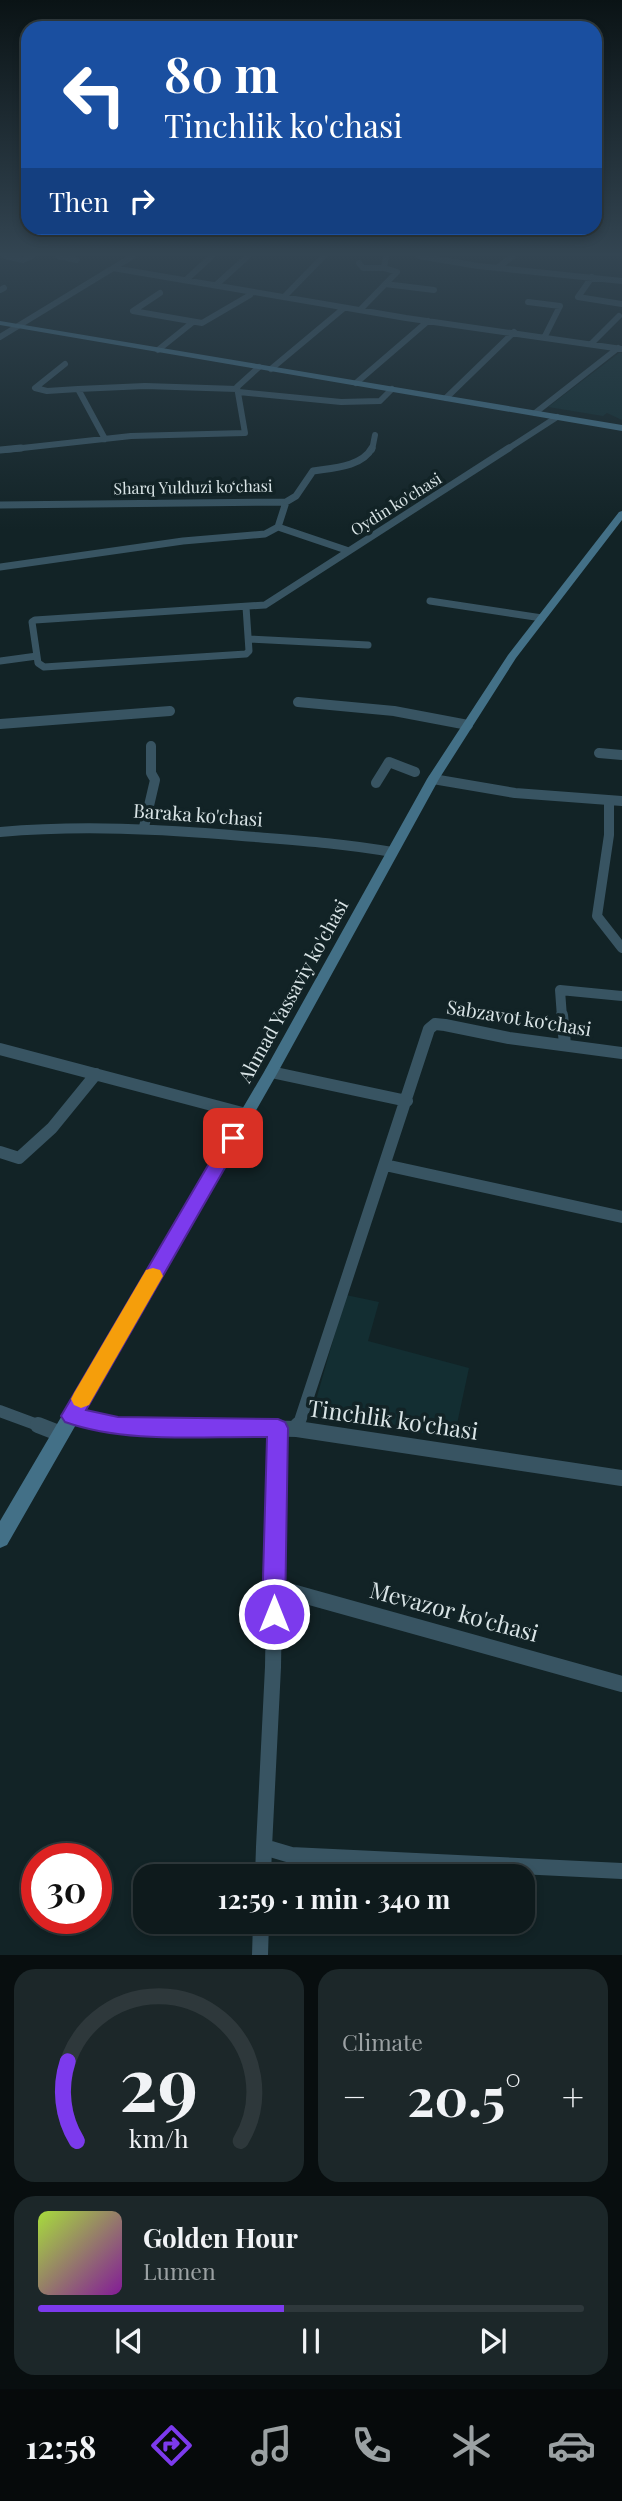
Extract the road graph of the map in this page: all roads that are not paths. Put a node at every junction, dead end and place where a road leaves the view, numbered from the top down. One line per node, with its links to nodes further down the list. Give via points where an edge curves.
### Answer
1 (142, 347): 7 (main road)
2 (161, 347): 7 (street)
3 (297, 347): 10 (street)
4 (398, 347): 11 (street)
5 (498, 347): 15 (street)
6 (620, 348): 16 (street)
7 (158, 350): 9 (main road)
8 (65, 364): 12 (street, via 35,388)
9 (259, 367): 10 (main road); 14 (street, via 237,385)
10 (271, 369): 11 (main road)
11 (356, 383): 13 (main road)
12 (78, 389): 14 (street); 20 (street)
13 (392, 389): 14 (street, via 380,401 358,402); 15 (main road)
14 (238, 390): 20 (street, via 245,433)
15 (446, 398): 16 (main road)
16 (535, 414): 17 (main road)
17 (557, 417): 18 (main road); 26 (street, Oydin ko'chasi)
18 (622, 428)
19 (375, 435): 22 (street, via 365,458 313,471 296,496)
20 (105, 439): 21 (street)
21 (0, 450)
22 (286, 502): 23 (street, Sharq Yulduzi koʻchasi); 25 (street, Sharq Yulduzi koʻchasi)
23 (0, 505)
24 (622, 514): 30 (main road, Ahmad Yassaviy ko'chasi)
25 (278, 527): 26 (street); 27 (street, via 265,534)
26 (349, 551): 29 (street, Oydin ko'chasi, via 270,603)
27 (0, 567)
28 (430, 601): 30 (street)
29 (246, 607): 31 (street); 33 (street, Oydin ko'chasi, via 35,620)
30 (542, 618): 38 (main road, Ahmad Yassaviy ko'chasi)
31 (250, 639): 32 (street); 33 (street, via 249,652 242,655 44,667)
32 (368, 645)
33 (37, 656): 34 (street)
34 (0, 661)
35 (298, 702): 38 (street, via 394,711)
36 (170, 711): 37 (street)
37 (0, 724)
38 (468, 725): 43 (main road, Ahmad Yassaviy ko'chasi)
39 (151, 746): 47 (street, via 150,773 155,780)
40 (599, 753): 41 (street)
41 (622, 755)
42 (415, 772): 44 (street, via 389,762)
43 (433, 779): 45 (street, via 515,793); 49 (main road, Ahmad Yassaviy ko'chasi)
44 (376, 783)
45 (609, 801): 46 (street); 50 (street, via 609,835 597,916)
46 (622, 801)
47 (145, 827): 48 (street, Baraka ko'chasi, via 63,826); 49 (street, Baraka ko'chasi)
48 (0, 832)
49 (392, 852): 55 (main road, Ahmad Yassaviy ko'chasi)
50 (622, 948)
51 (622, 996): 52 (street, via 560,990)
52 (565, 1044): 54 (street, Sabzavot koʻchasi); 57 (street, Sabzavot koʻchasi, via 435,1024 429,1030)
53 (0, 1049): 56 (street)
54 (622, 1053)
55 (271, 1072): 57 (street); 58 (main road, Ahmad Yassaviy ko'chasi)
56 (96, 1074): 58 (street); 59 (street, via 52,1128 19,1158)
57 (407, 1101): 60 (street, Sabzavot koʻchasi)
58 (246, 1114): 63 (main road, Ahmad Yassaviy ko'chasi)
59 (0, 1152)
60 (385, 1165): 61 (street); 65 (street, Sabzavot koʻchasi)
61 (622, 1217)
62 (0, 1411): 66 (street)
63 (72, 1416): 64 (street, Tinchlik ko'chasi, via 118,1426); 66 (main road, Ahmad Yassaviy ko'chasi)
64 (278, 1428): 65 (street, Tinchlik ko'chasi); 69 (street)
65 (297, 1429): 67 (street, Tinchlik ko'chasi)
66 (61, 1434): 68 (main road, Ahmad Yassaviy ko'chasi)
67 (622, 1478)
68 (0, 1539)
69 (274, 1587): 70 (street, Mevazor ko'chasi); 71 (street)
70 (622, 1684)
71 (264, 1847): 72 (street); 73 (street, via 291,1855)
72 (263, 1864)
73 (622, 1871)
74 (261, 1934): 75 (street)
75 (260, 1955)

